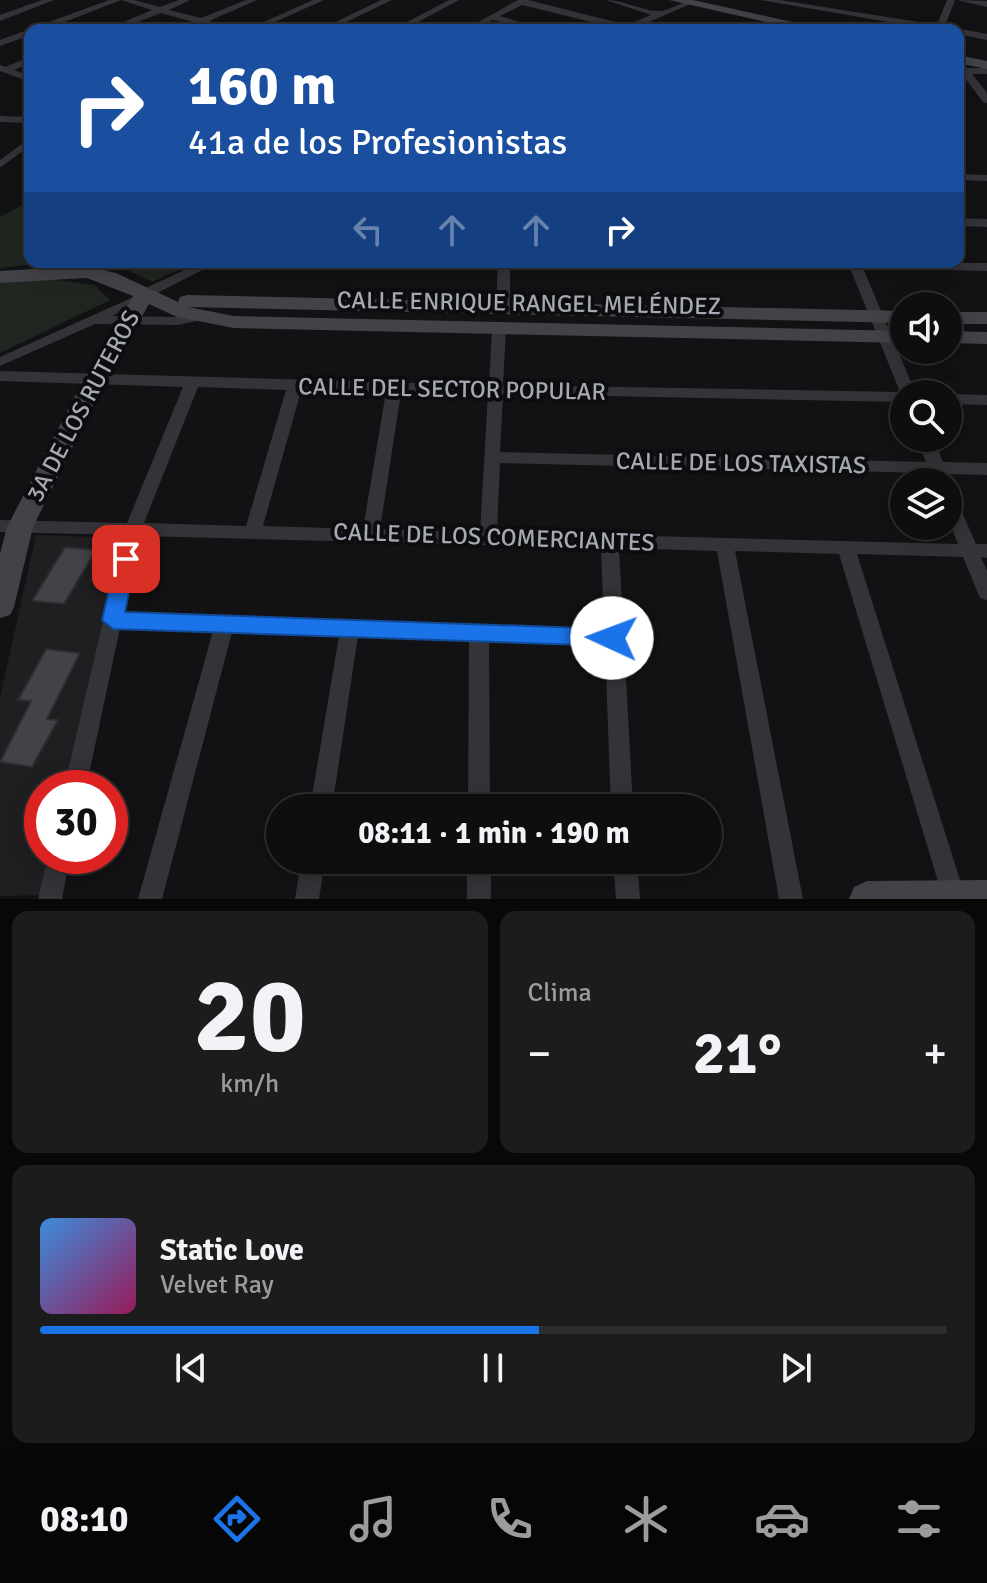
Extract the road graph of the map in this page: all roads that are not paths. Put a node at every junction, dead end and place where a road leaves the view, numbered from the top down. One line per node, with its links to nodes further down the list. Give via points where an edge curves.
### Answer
1 (50, 0): 20 (street)
2 (117, 0): 22 (street)
3 (125, 0): 17 (street)
4 (186, 0): 17 (street)
5 (253, 0): 21 (street)
6 (320, 0): 26 (street)
7 (388, 0): 27 (street)
8 (455, 0): 28 (street)
9 (610, 0): 18 (street)
10 (675, 0): 15 (street)
11 (764, 0): 34 (street, via 850,8)
12 (951, 0): 35 (street)
13 (961, 0): 16 (street)
14 (522, 1): 19 (street); 31 (street)
15 (689, 3): 18 (street); 33 (street)
16 (987, 4)
17 (160, 10): 21 (street); 23 (street)
18 (660, 15): 32 (street)
19 (492, 17): 29 (street); 30 (street)
20 (0, 18)
21 (201, 21): 24 (street); 25 (street)
22 (52, 24)
23 (124, 24)
24 (194, 24)
25 (211, 24)
26 (264, 24)
27 (336, 24)
28 (408, 24)
29 (479, 24)
30 (519, 24)
31 (611, 24)
32 (641, 24)
33 (767, 24)
34 (919, 24)
35 (942, 24)
36 (964, 32): 38 (street)
37 (24, 34): 39 (street)
38 (987, 37)
39 (0, 43)
40 (24, 62): 44 (street)
41 (987, 65): 42 (street)
42 (964, 66)
43 (964, 67): 46 (street)
44 (3, 69): 47 (street)
45 (964, 71): 48 (street)
46 (987, 71)
47 (24, 77)
48 (987, 100)
49 (1, 119): 50 (street)
50 (24, 120)
51 (24, 146): 52 (lane)
52 (0, 164)
53 (964, 177): 54 (street)
54 (987, 178)
55 (964, 222): 56 (street)
56 (987, 223)
57 (964, 266): 58 (street)
58 (987, 267)
59 (201, 268): 63 (street)
60 (504, 268): 66 (street)
61 (857, 268): 71 (street)
62 (0, 277): 63 (street, CALLE ENRIQUE RANGEL MELÉNDEZ, via 87,272)
63 (147, 297): 64 (street, CALLE ENRIQUE RANGEL MELÉNDEZ); 65 (street, CALLE ENRIQUE RANGEL MELÉNDEZ); 69 (street); 70 (street, 3A DE LOS RUTEROS)
64 (225, 312): 65 (street, CALLE ENRIQUE RANGEL MELÉNDEZ); 66 (street, CALLE ENRIQUE RANGEL MELÉNDEZ)
65 (197, 317): 70 (street)
66 (501, 318): 71 (street, CALLE ENRIQUE RANGEL MELÉNDEZ); 81 (street)
67 (962, 318): 68 (street)
68 (987, 318)
69 (88, 320): 70 (street); 74 (street)
70 (127, 321): 76 (street, 3A DE LOS RUTEROS)
71 (888, 330): 77 (street)
72 (962, 337): 73 (street)
73 (987, 338)
74 (0, 362)
75 (0, 376): 76 (street, CALLE DEL SECTOR POPULAR)
76 (95, 379): 78 (street, CALLE DEL SECTOR POPULAR); 90 (street, 3A DE LOS RUTEROS)
77 (902, 380)
78 (192, 383): 79 (street, CALLE DEL SECTOR POPULAR); 91 (street)
79 (295, 386): 80 (street, CALLE DEL SECTOR POPULAR); 92 (street)
80 (394, 388): 81 (street, CALLE DEL SECTOR POPULAR); 93 (street)
81 (496, 390): 82 (street, CALLE DEL SECTOR POPULAR); 85 (street)
82 (890, 396)
83 (962, 399): 84 (street)
84 (987, 400)
85 (495, 457): 88 (street, CALLE DE LOS TAXISTAS); 94 (street)
86 (987, 469): 87 (street, CALLE DE LOS TAXISTAS)
87 (962, 472)
88 (890, 473)
89 (962, 522): 98 (street)
90 (10, 526): 91 (street, CALLE DE LOS COMERCIANTES); 100 (street, 3A DE LOS RUTEROS)
91 (133, 529): 92 (street, CALLE DE LOS COMERCIANTES); 101 (street)
92 (253, 531): 93 (street, CALLE DE LOS COMERCIANTES)
93 (371, 533): 94 (street, CALLE DE LOS COMERCIANTES)
94 (488, 536): 95 (street, CALLE DE LOS COMERCIANTES)
95 (610, 541): 96 (street, CALLE DE LOS COMERCIANTES); 105 (street)
96 (725, 544): 97 (street, CALLE DE LOS COMERCIANTES); 121 (street)
97 (846, 547): 98 (street, CALLE DE LOS COMERCIANTES); 114 (street)
98 (978, 550): 99 (street)
99 (987, 593)
100 (0, 607)
101 (113, 620): 102 (street); 106 (street)
102 (224, 625): 103 (street); 117 (street)
103 (350, 628): 104 (street); 107 (street)
104 (479, 633): 105 (street); 108 (street)
105 (612, 638): 109 (street)
106 (79, 770)
107 (323, 794)
108 (479, 794)
109 (621, 794)
110 (55, 874): 116 (street)
111 (311, 874): 118 (street)
112 (479, 874): 119 (street)
113 (626, 874): 120 (street)
114 (955, 898): 115 (street); 122 (street)
115 (987, 898)
116 (50, 899)
117 (150, 899)
118 (307, 899)
119 (479, 899)
120 (628, 899)
121 (791, 899)
122 (867, 899)

